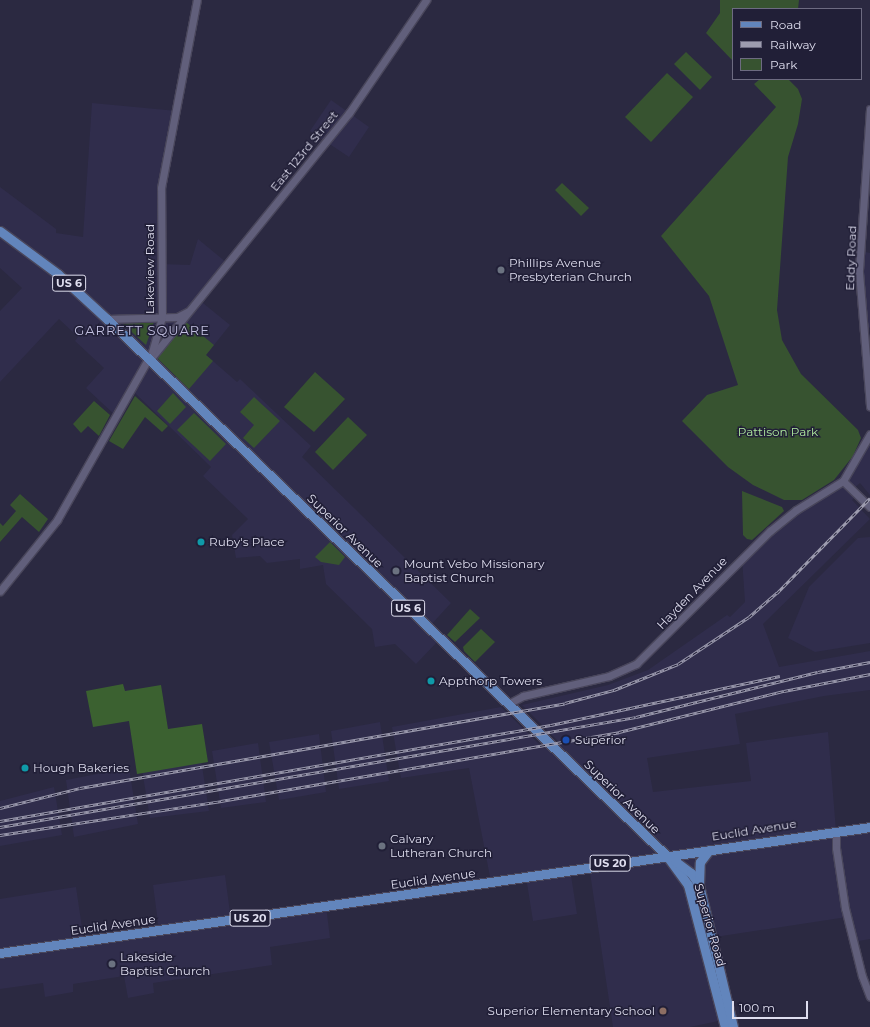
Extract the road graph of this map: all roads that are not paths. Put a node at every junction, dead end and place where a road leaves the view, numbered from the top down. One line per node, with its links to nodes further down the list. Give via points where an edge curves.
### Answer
1 (197, 0): 6 (street, Lakeview Road, via 162,188)
2 (426, 0): 5 (street, East 123rd Street, via 349,112)
3 (870, 109): 9 (street, Eddy Road, via 859,272)
4 (0, 230): 7 (main road, Superior Avenue / US 6, via 58,274)
5 (190, 309): 6 (street, via 180,316); 8 (street, East 123rd Street)
6 (162, 316): 7 (street); 8 (street, Lakeview Road)
7 (107, 319): 8 (main road, Superior Avenue / US 6)
8 (149, 360): 13 (street, Lakeview Road, via 57,520); 14 (main road, Superior Avenue / US 6)
9 (870, 407)
10 (870, 434): 11 (street)
11 (843, 481): 12 (street); 14 (street, Hayden Avenue, via 796,510 770,531 636,664 609,676 523,696)
12 (870, 507)
13 (0, 591)
14 (508, 704): 18 (main road, Superior Avenue / US 6)
15 (870, 827): 16 (main road, Euclid Avenue)
16 (836, 831): 17 (main road, Euclid Avenue); 21 (street, via 836,848 848,923)
17 (709, 850): 18 (main road, Euclid Avenue); 19 (main road, via 700,862)
18 (667, 856): 19 (main road, Superior Road, via 691,873); 20 (main road, Euclid Avenue / US 20); 22 (main road, Superior Road, via 689,889)
19 (700, 885): 23 (main road, Superior Road)
20 (0, 954)
21 (870, 996)
22 (725, 1027)
23 (733, 1027)

